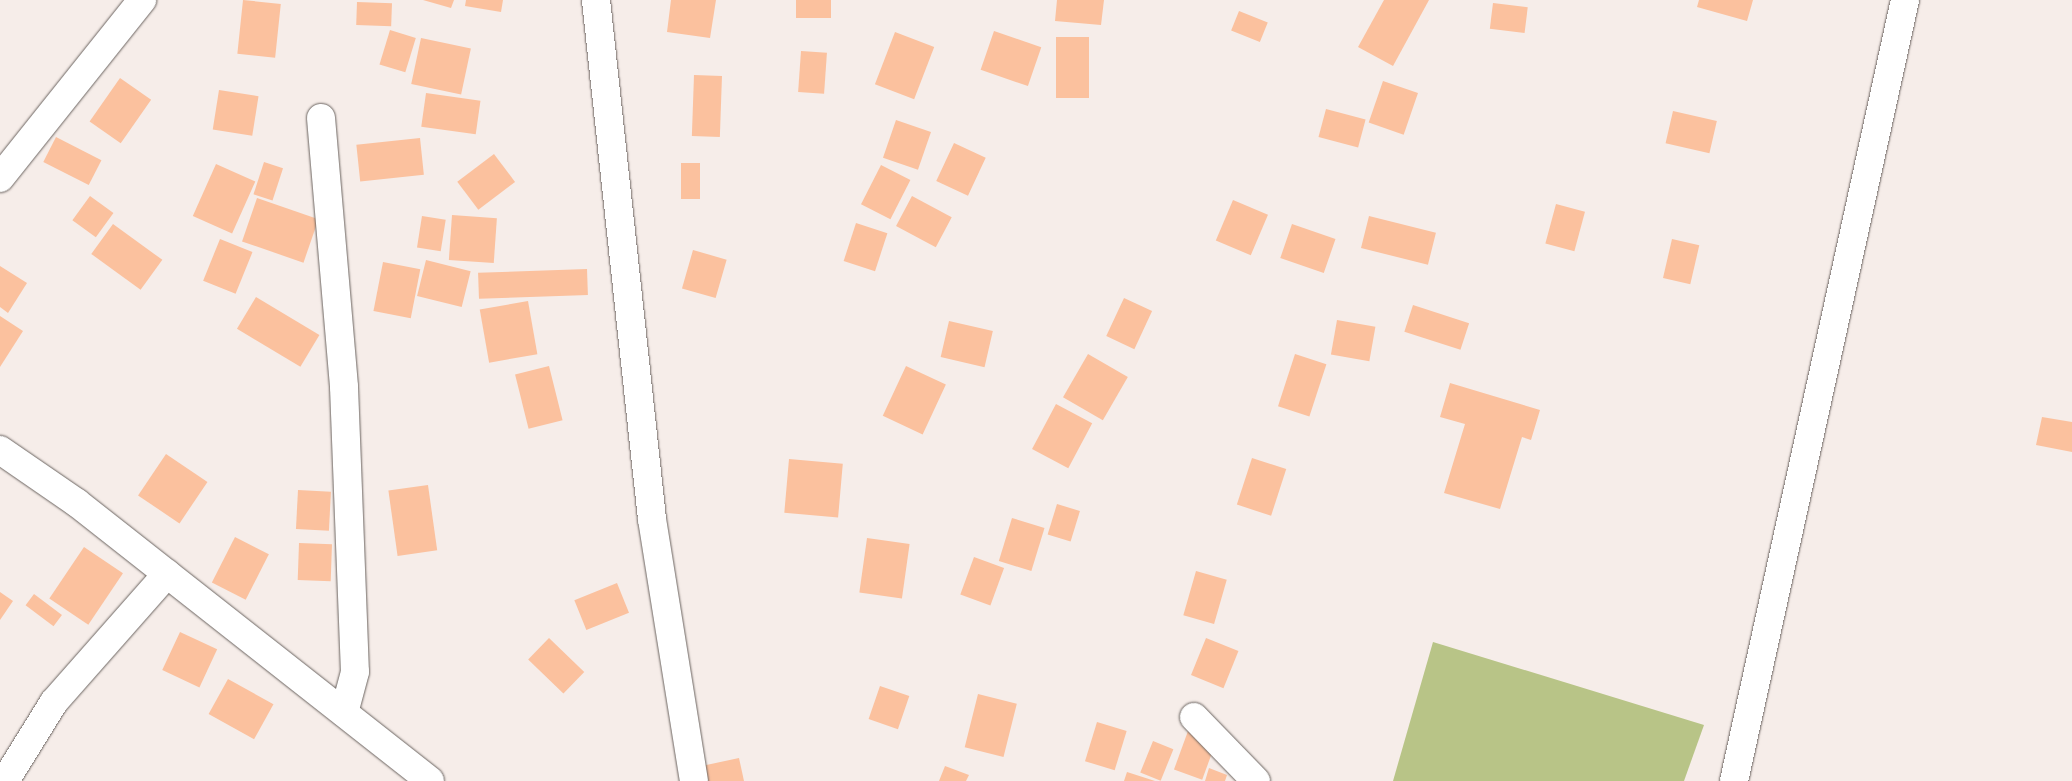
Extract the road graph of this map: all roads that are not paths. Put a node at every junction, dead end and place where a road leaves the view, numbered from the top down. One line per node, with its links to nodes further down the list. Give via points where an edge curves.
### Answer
1 (142, 0): 5 (street)
2 (596, 0): 12 (street, via 652,519)
3 (1905, 0): 14 (street)
4 (321, 118): 8 (street, via 344,388 355,672)
5 (0, 178)
6 (0, 450): 7 (street, via 77,503)
7 (167, 574): 8 (street); 10 (street, via 54,702)
8 (344, 713): 11 (street)
9 (1194, 717): 13 (street)
10 (5, 781)
11 (430, 781)
12 (694, 781)
13 (1256, 781)
14 (1734, 781)

